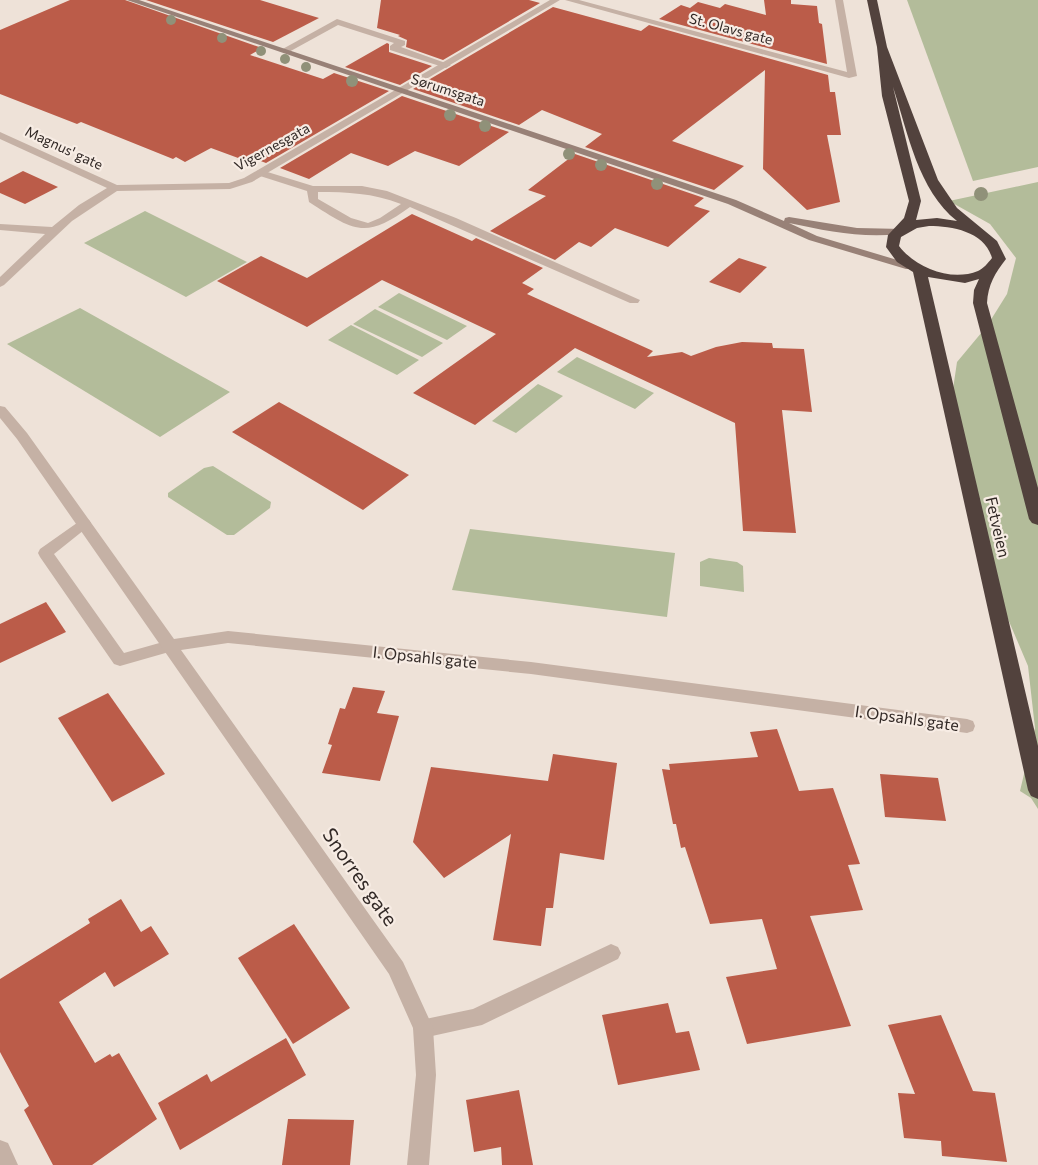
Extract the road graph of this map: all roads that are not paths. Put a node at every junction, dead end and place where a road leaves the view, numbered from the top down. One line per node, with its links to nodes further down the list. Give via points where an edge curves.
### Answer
1 (131, 0): 7 (main road, Sørumsgata)
2 (556, 0): 8 (street, Vigernesgata)
3 (569, 0): 4 (street, St. Olavs gate, via 852,76)
4 (839, 0)
5 (872, 0): 6 (highway)
6 (882, 47): 18 (highway, via 888,96 915,201 910,219); 19 (highway, via 922,161 946,204)
7 (284, 51): 8 (street, via 337,22 402,43 393,48); 9 (main road, Sørumsgata)
8 (446, 65): 9 (street, Vigernesgata)
9 (401, 90): 11 (street, Vigernesgata); 15 (main road, Sørumsgata)
10 (0, 135): 12 (street, Magnus' gate)
11 (261, 173): 12 (street, Vigernesgata, via 230,186); 13 (street)
12 (115, 189): 17 (street, Vigernesgata)
13 (312, 189): 14 (street, via 373,190); 14 (street, via 313,200 368,226)
14 (409, 203): 23 (street)
15 (754, 211): 18 (main road, Sørumsgata, via 847,231); 20 (main road, Sørumsgata, via 813,238)
16 (0, 227): 17 (street)
17 (54, 231): 22 (street, Vigernesgata)
18 (899, 231): 19 (highway, via 935,222); 20 (highway, via 893,248)
19 (979, 233): 21 (highway, via 998,252 999,259)
20 (915, 269): 21 (highway, via 958,278); 29 (highway, Fetveien)
21 (990, 271): 25 (highway, via 980,303)
22 (0, 283)
23 (634, 300)
24 (0, 410): 26 (street)
25 (1038, 519)
26 (84, 523): 27 (street); 27 (street, I. Opsahls gate, via 45,553 120,660)
27 (170, 645): 28 (street, I. Opsahls gate, via 228,638 519,666); 31 (street, Snorres gate, via 396,968)
28 (967, 726)
29 (1038, 790)
30 (612, 953): 31 (street, via 475,1018)
31 (423, 1028): 34 (street, Snorres gate, via 426,1075)
32 (0, 1151): 33 (street)
33 (7, 1165)
34 (418, 1165)

